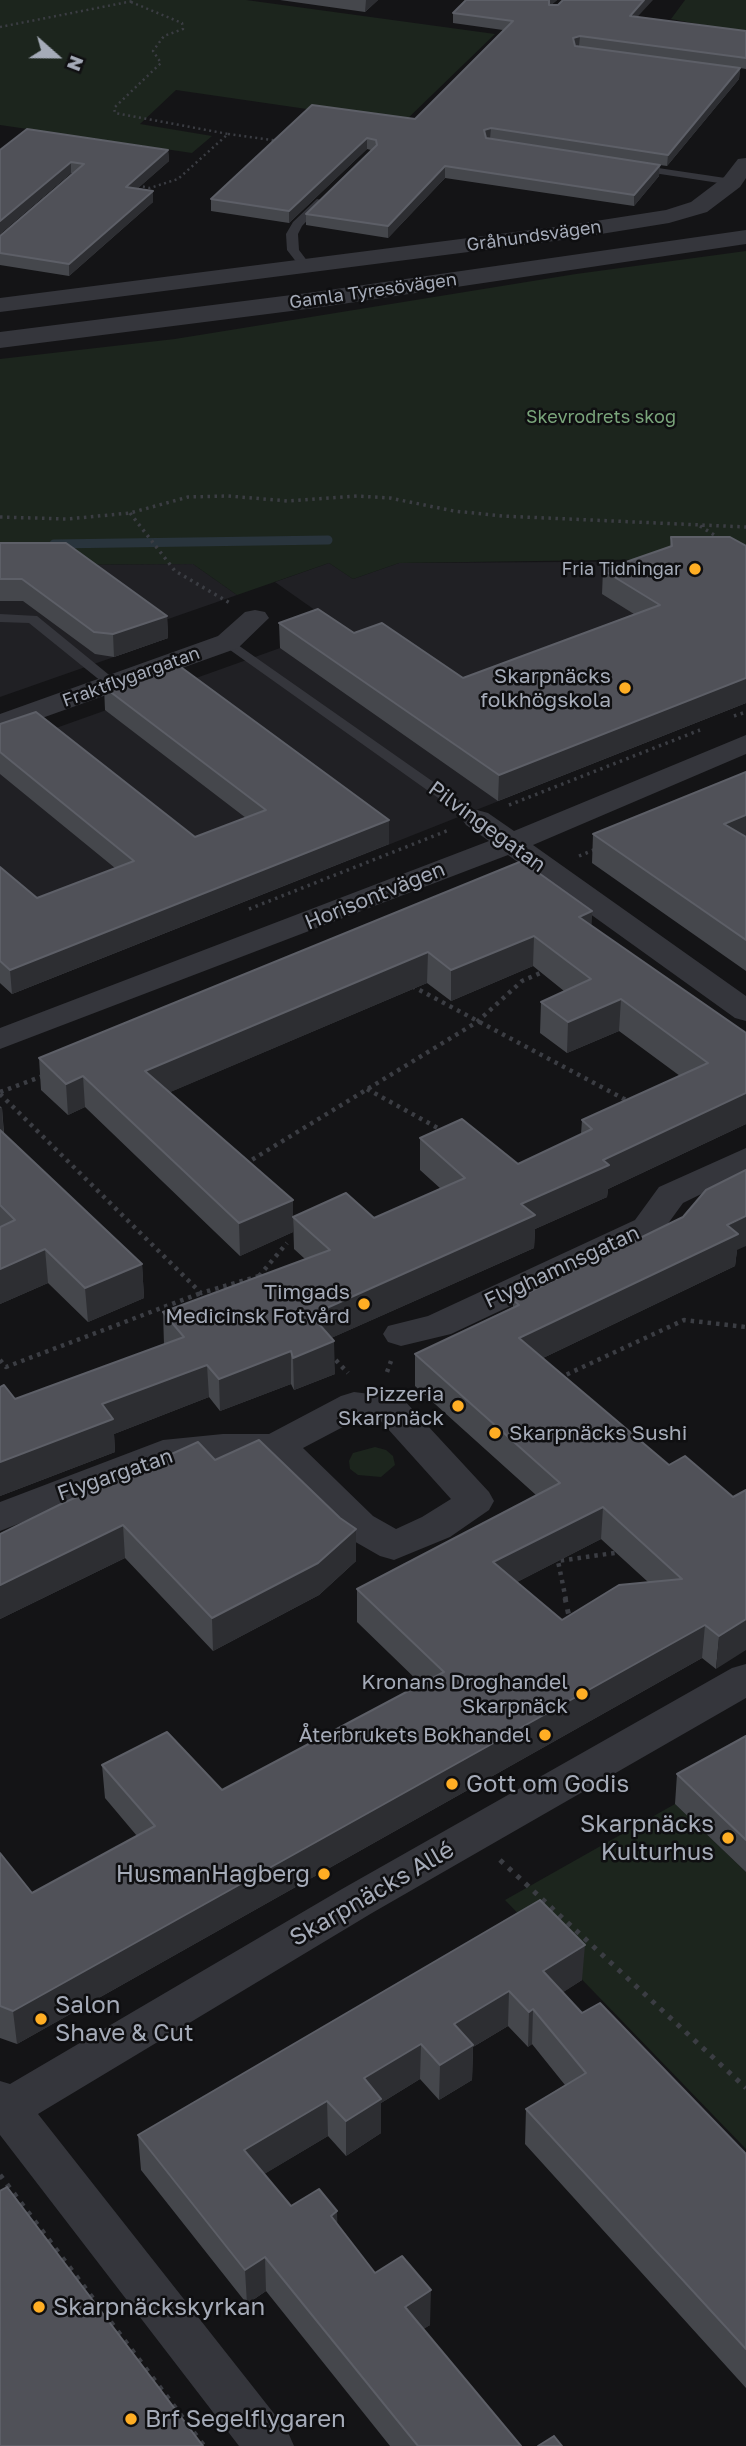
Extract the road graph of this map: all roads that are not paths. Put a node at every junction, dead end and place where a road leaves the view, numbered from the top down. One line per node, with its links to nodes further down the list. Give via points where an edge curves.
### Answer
1 (624, 166): 2 (lane)
2 (739, 173): 5 (street, Gråhundsvägen, via 699,208 669,216)
3 (333, 189): 5 (lane, via 292,234 293,250)
4 (746, 237): 7 (street, Gamla Tyresövägen)
5 (305, 266): 6 (street, Gråhundsvägen)
6 (5, 298)
7 (0, 340)
8 (0, 618): 11 (lane, via 32,619)
9 (255, 618): 10 (street, Fraktflygargatan)
10 (228, 642): 11 (street, Fraktflygargatan); 14 (lane, Pilvingegatan)
11 (113, 683): 12 (street, Fraktflygargatan)
12 (0, 724)
13 (746, 744): 15 (street, Horisontvägen)
14 (477, 819): 15 (street, Pilvingegatan)
15 (509, 844): 16 (street, Pilvingegatan); 17 (street, Horisontvägen)
16 (746, 1011)
17 (0, 1039)
18 (746, 1159): 19 (street, Flyghamnsgatan, via 671,1195 647,1228 438,1326)
19 (401, 1334)
20 (275, 1447): 20 (street, via 359,1526 394,1546 436,1527 475,1501 389,1407 354,1405); 21 (street, Flygargatan, via 163,1454)
21 (0, 1517)
22 (746, 1679): 23 (street, Skarpnäcks Allé)
23 (2, 2107): 24 (street)
24 (269, 2446)

